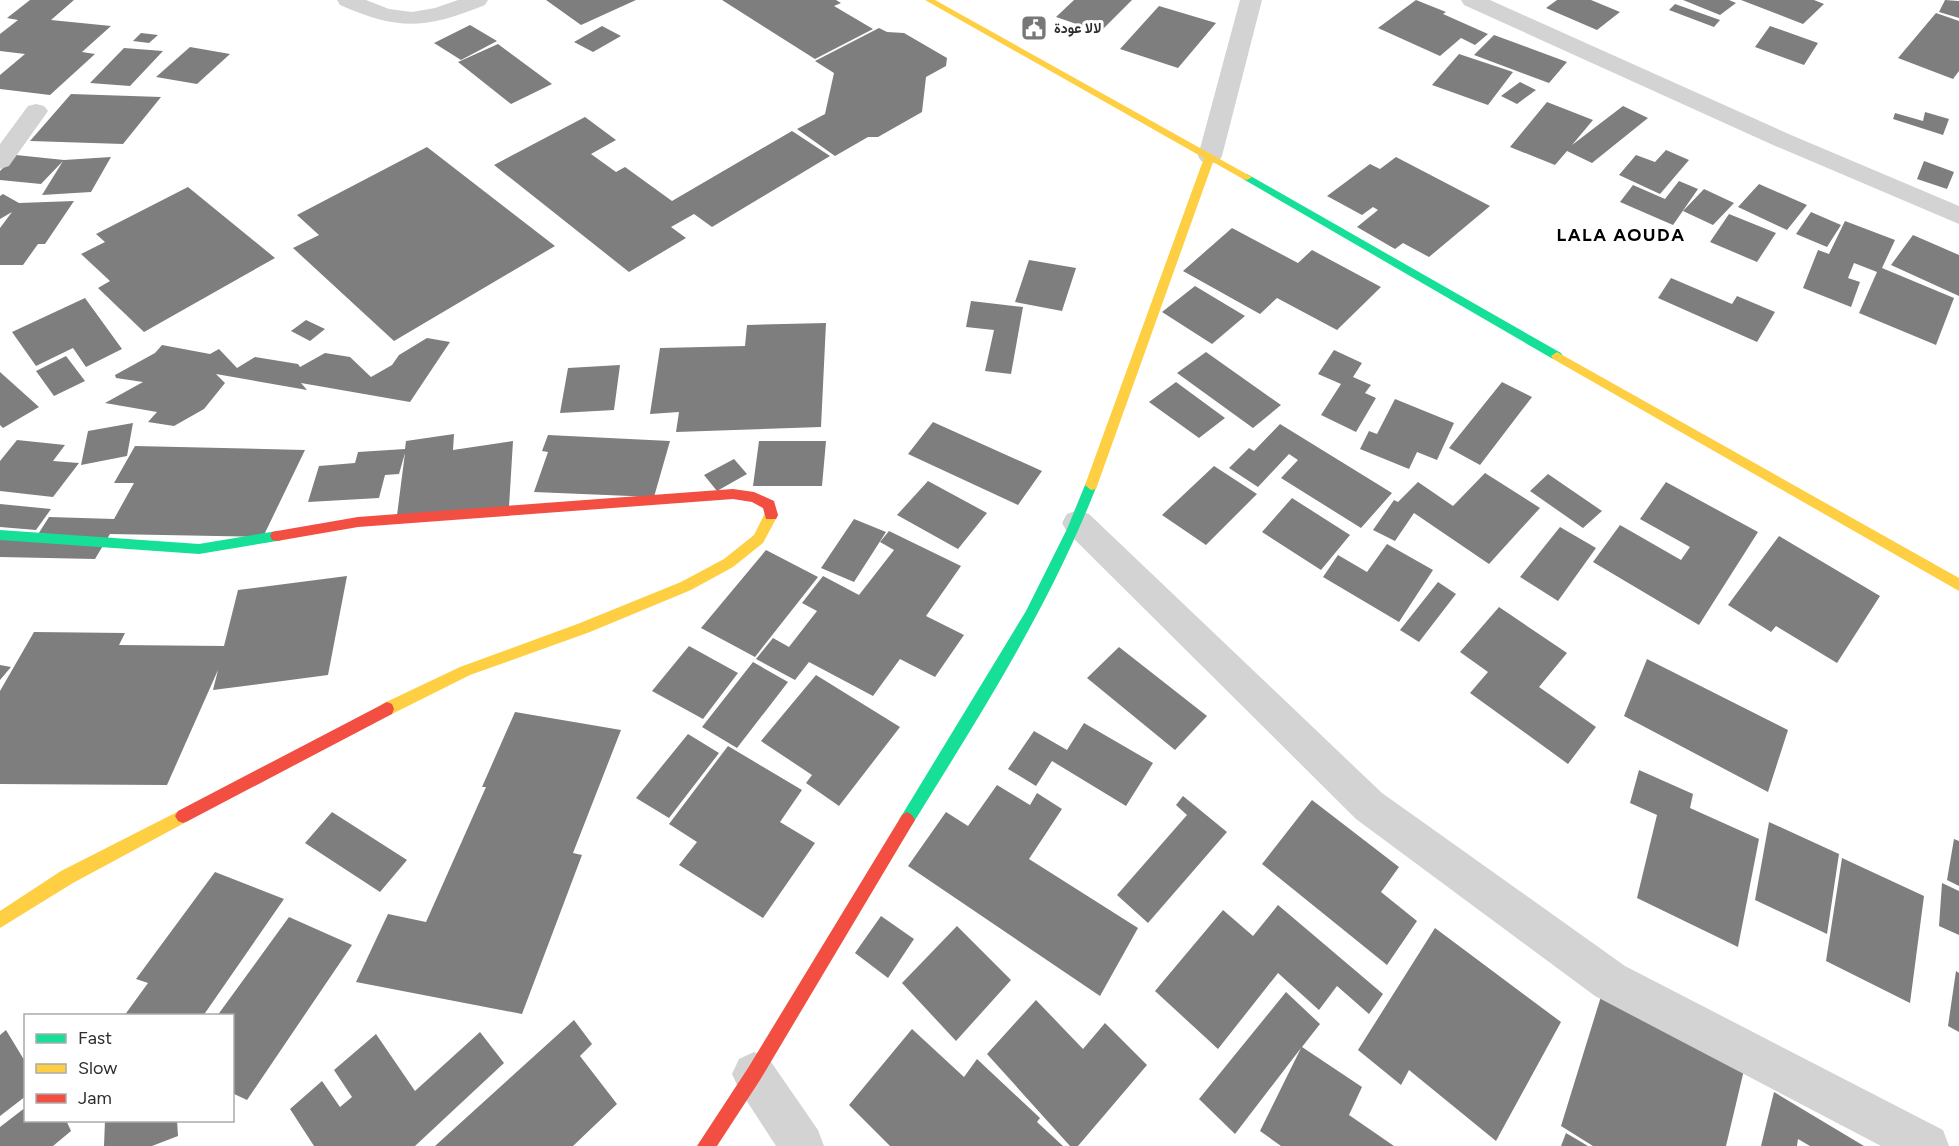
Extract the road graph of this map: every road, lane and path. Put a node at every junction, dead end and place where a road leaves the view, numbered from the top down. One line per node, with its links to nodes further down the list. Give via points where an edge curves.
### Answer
1 (348, 0): 2 (street, via 375,14 408,19 443,15)
2 (477, 0)
3 (929, 0): 7 (main road)
4 (1251, 0): 7 (street)
5 (1473, 0): 9 (street)
6 (36, 111): 8 (street)
7 (1210, 156): 10 (main road); 12 (main road)
8 (0, 161)
9 (1959, 216)
10 (1078, 523): 14 (main road, via 1034,612); 17 (street, via 1254,697 1379,813 1610,981)
11 (0, 535): 13 (main road, via 199,549 358,522 733,494 754,497 769,505 771,512 770,522 751,547 705,577 590,627 466,671 390,707 67,877)
12 (1959, 585)
13 (0, 920)
14 (754, 1074): 15 (main road); 16 (street)
15 (706, 1146)
16 (802, 1146)
17 (1927, 1146)

